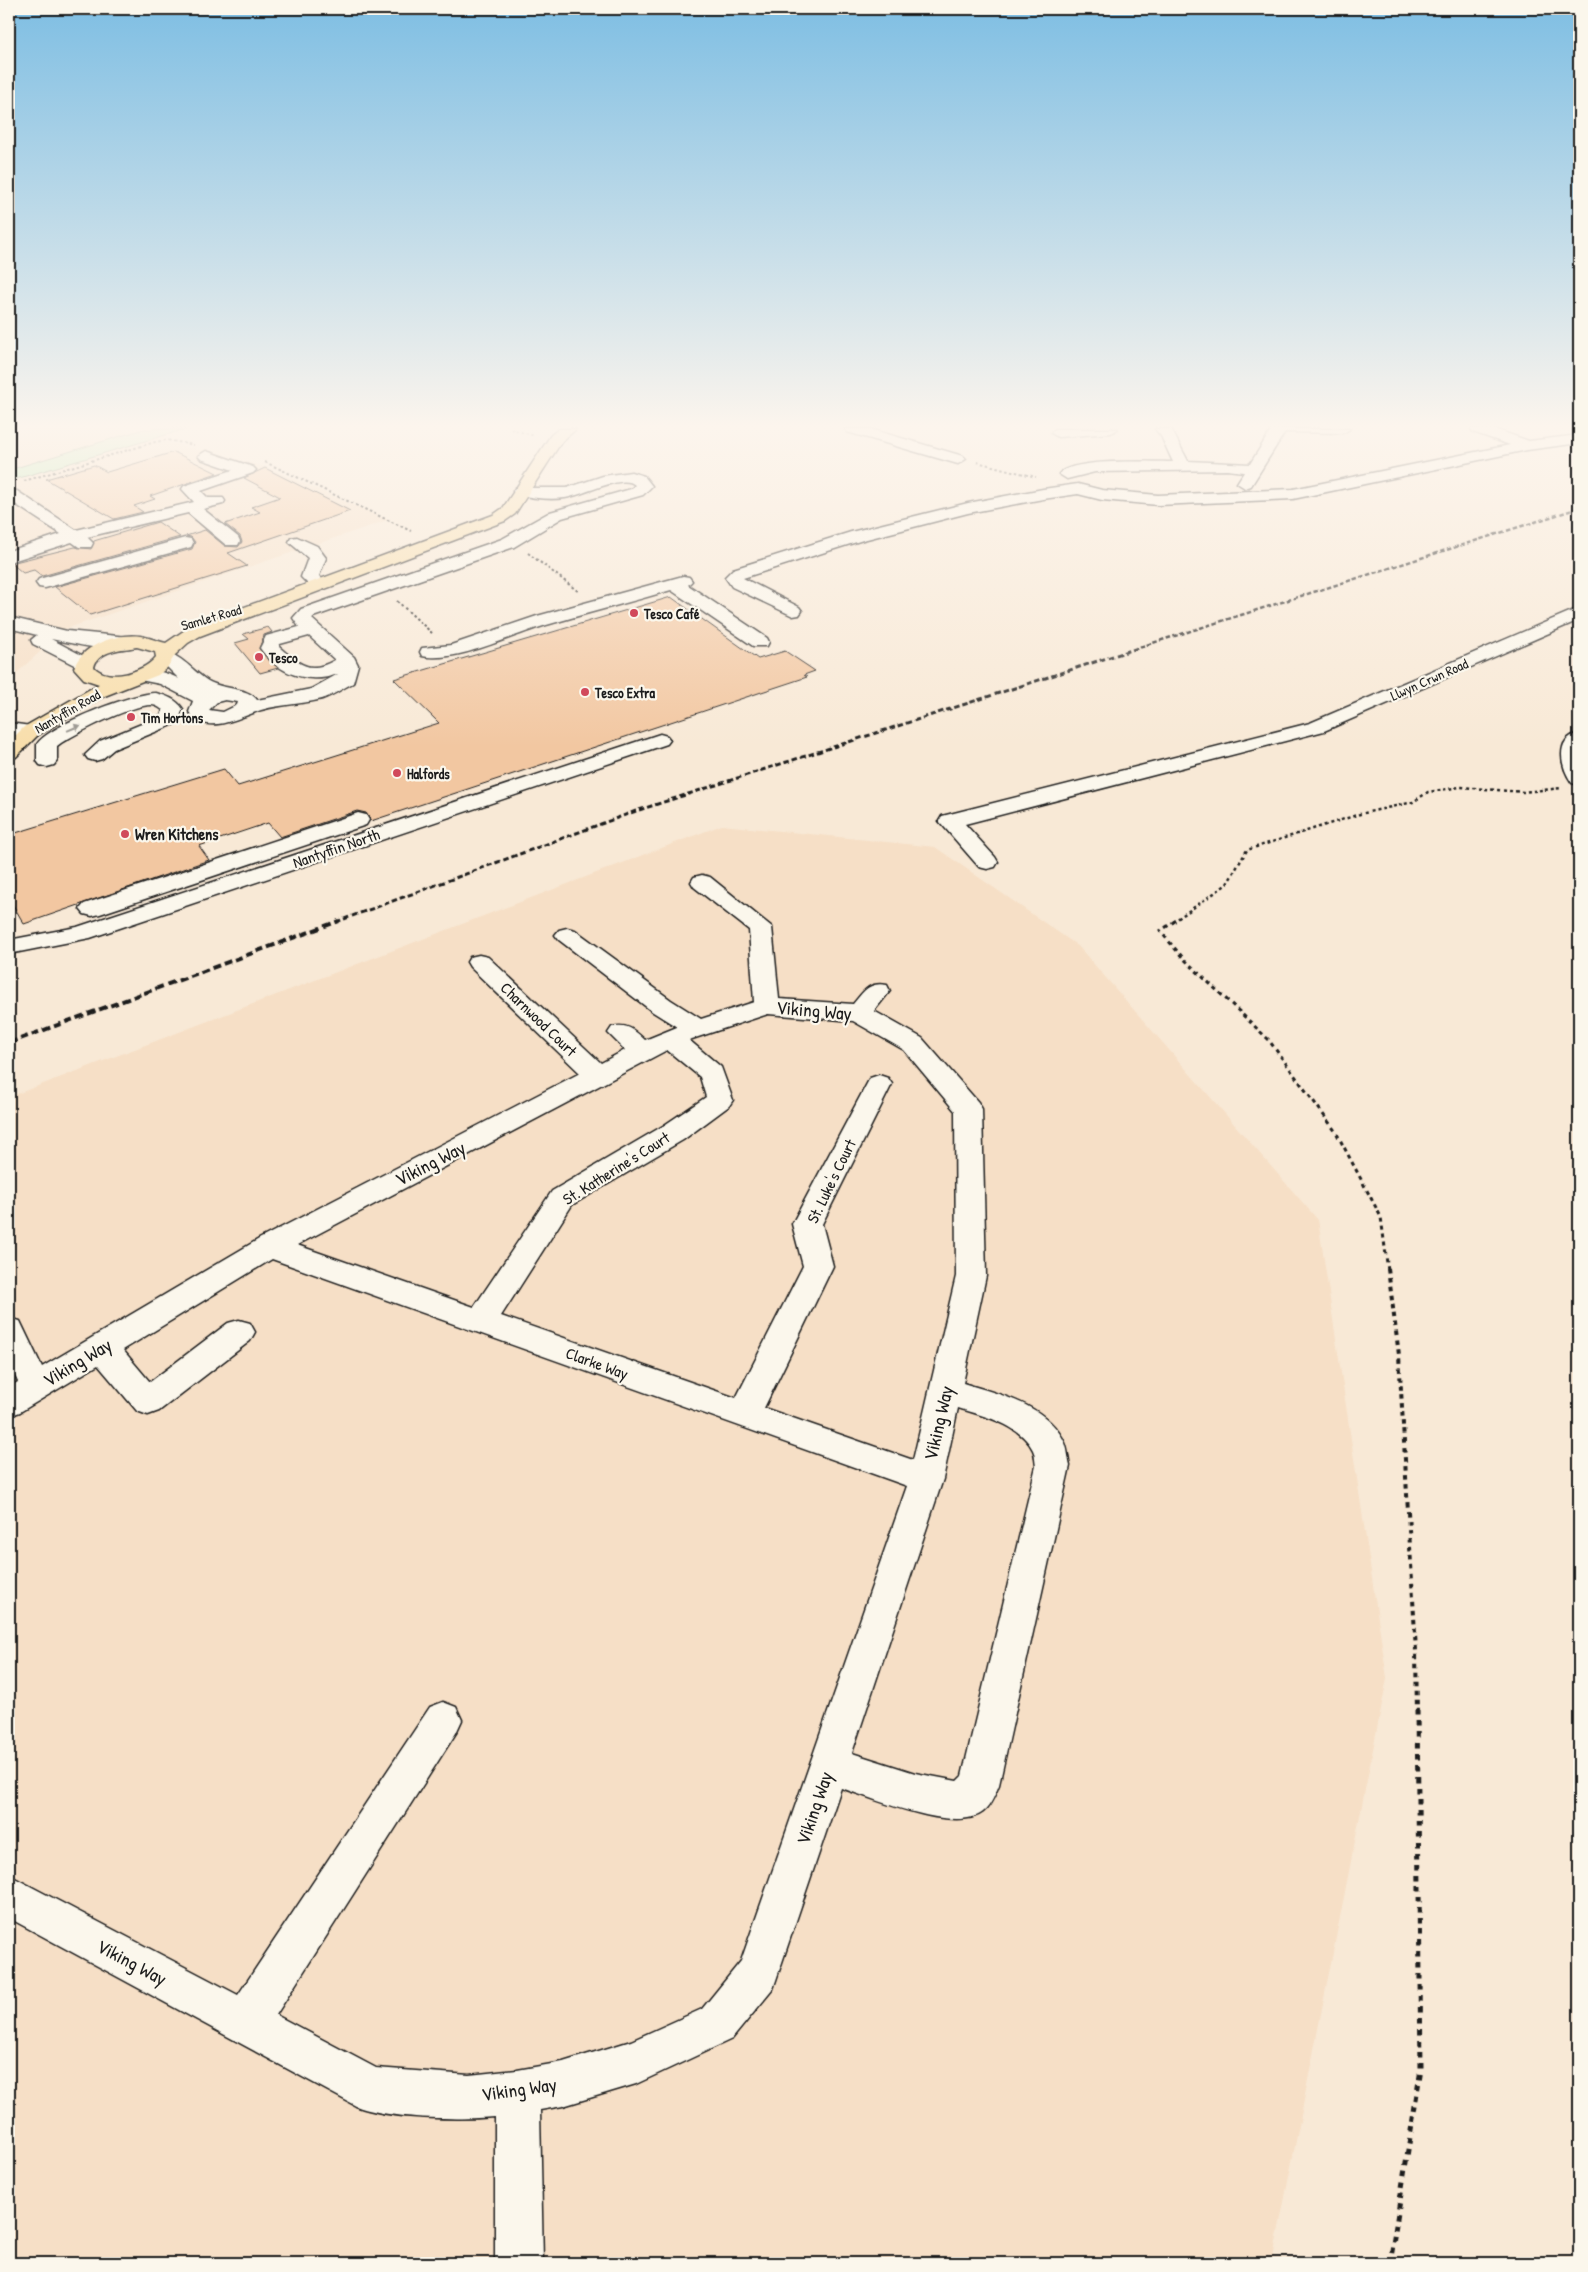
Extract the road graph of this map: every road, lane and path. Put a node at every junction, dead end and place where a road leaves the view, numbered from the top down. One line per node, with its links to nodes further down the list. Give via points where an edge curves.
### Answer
1 (75, 535): 10 (street); 11 (street)
2 (228, 535): 6 (street)
3 (452, 535): 13 (main road, Samlet Road)
4 (522, 535): 9 (street)
5 (860, 535): 17 (street, via 734,577 738,583)
6 (232, 540)
7 (297, 542): 13 (street, via 317,558 310,577)
8 (185, 543): 11 (street)
9 (508, 543): 14 (street); 16 (path, via 518,545)
10 (9, 557)
11 (112, 564): 12 (street)
12 (44, 583)
13 (318, 584): 15 (main road, Samlet Road)
14 (378, 587): 21 (street, via 307,613 302,618); 24 (path)
15 (286, 596): 22 (main road, Samlet Road); 26 (main road, Samlet Road, via 181,638)
16 (596, 607): 23 (street, via 679,582); 24 (street, via 543,620)
17 (793, 611)
18 (1579, 613): 43 (street, Llwyn Crwn Road, via 1318,727 950,821)
19 (9, 622): 22 (street, via 70,639)
20 (9, 626): 28 (street)
21 (314, 629): 27 (street); 27 (street, via 273,640 269,648 297,672 331,671)
22 (133, 642): 26 (main road, via 157,645); 28 (main road, Samlet Road, via 94,653)
23 (760, 642)
24 (453, 650): 25 (street)
25 (429, 652)
26 (166, 655): 29 (main road, Samlet Road, via 159,667); 30 (street, via 180,672)
27 (347, 661): 31 (street, via 346,679 331,688)
28 (85, 668): 29 (main road, via 99,678); 33 (main road, Nantyffin Road, via 62,698)
29 (136, 677): 32 (street, via 166,679); 33 (main road, Nantyffin Road, via 95,693)
30 (225, 694): 31 (street, via 245,697 248,701); 32 (street)
31 (246, 708): 32 (street, via 230,717)
32 (206, 709): 36 (street)
33 (17, 732): 37 (main road, Nantyffin Road)
34 (1579, 738): 40 (street, via 1570,754)
35 (660, 740): 42 (street, Nantyffin North)
36 (138, 745)
37 (9, 753)
38 (95, 754): 39 (street, one-way to 38, via 47,744 64,732 144,700 163,701 173,709 170,719 107,745)
39 (46, 761)
40 (1575, 783): 69 (path, via 1523,792 1460,787 1428,792 1413,802 1360,814 1247,850 1227,884 1160,931 1184,959 1268,1039 1336,1132 1381,1218 1399,1355 1416,1651 1421,2068)
41 (358, 820): 42 (street)
42 (254, 855): 45 (street); 47 (street, Nantyffin North, via 82,934)
43 (987, 862)
44 (702, 882): 49 (street, via 760,927)
45 (92, 909)
46 (566, 935): 50 (street, via 662,1006)
47 (9, 947)
48 (479, 962): 51 (street, Charnwood Court)
49 (767, 1006): 50 (street, Viking Way); 59 (street, Viking Way, via 869,1002 913,1044 968,1109 971,1276)
50 (658, 1038): 51 (street, Viking Way); 54 (street, St. Katherine's Court, via 712,1073 720,1100 673,1133 562,1198)
51 (598, 1076): 53 (street, Viking Way)
52 (879, 1084): 61 (street, St. Luke's Court, via 807,1224 818,1266)
53 (269, 1247): 54 (street, Clarke Way); 57 (street, Viking Way)
54 (482, 1322): 61 (street, Clarke Way)
55 (9, 1330): 58 (street)
56 (239, 1332): 57 (street, via 148,1402)
57 (102, 1347): 58 (street, Viking Way)
58 (36, 1387): 60 (street, Viking Way)
59 (945, 1392): 62 (street, Viking Way); 64 (street, via 997,1407 1028,1422 1049,1445 1053,1466 980,1784 969,1798 959,1801 916,1793)
60 (9, 1403)
61 (744, 1415): 62 (street, Clarke Way)
62 (926, 1479): 64 (street, Viking Way)
63 (443, 1720): 66 (street)
64 (829, 1765): 67 (street, Viking Way, via 758,1974 718,2024 636,2062 563,2084)
65 (9, 1896): 66 (street, Viking Way)
66 (245, 2023): 67 (street, Viking Way, via 372,2090 469,2096)
67 (517, 2092): 68 (street)
68 (519, 2263)
69 (1390, 2263)

